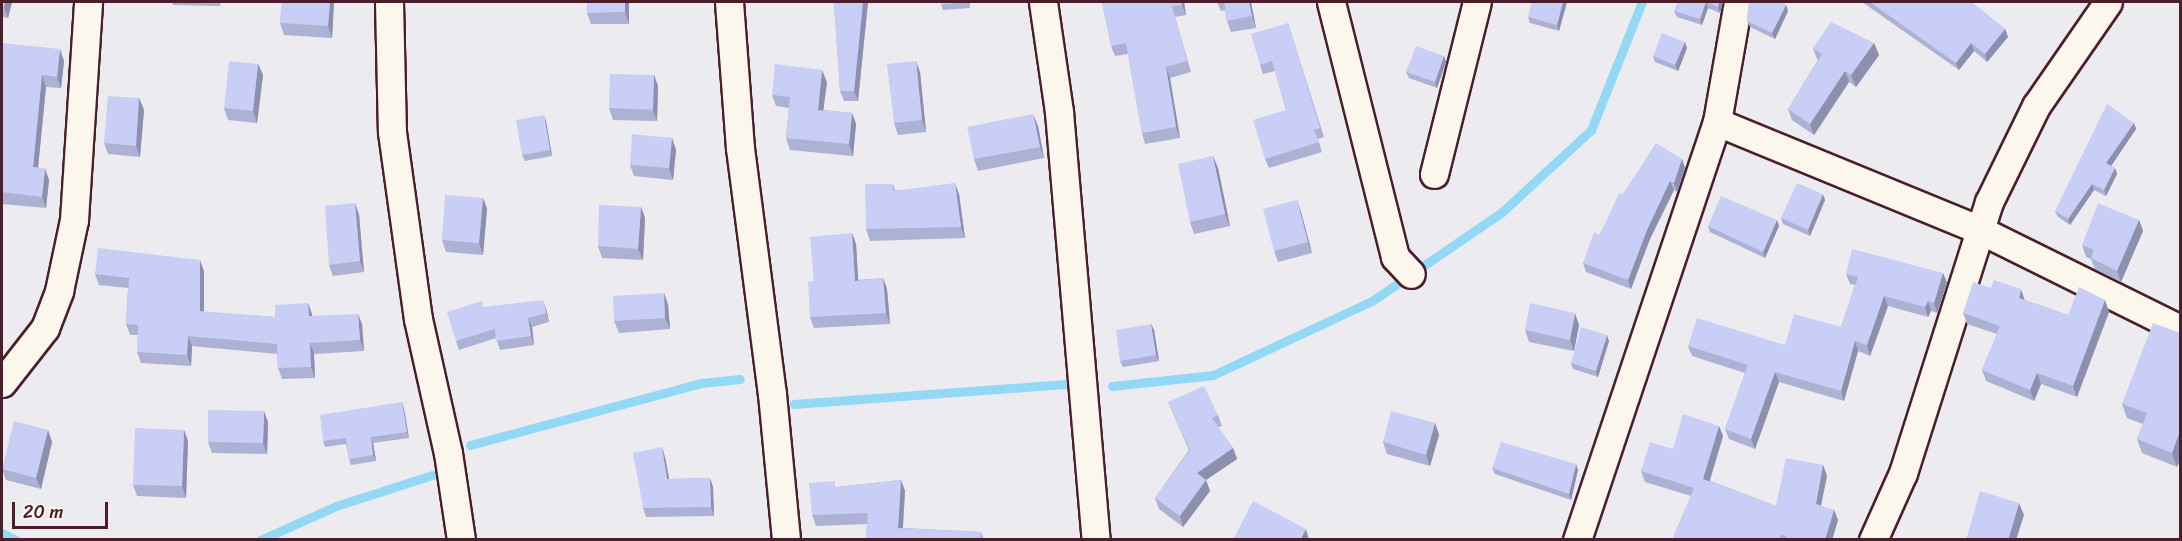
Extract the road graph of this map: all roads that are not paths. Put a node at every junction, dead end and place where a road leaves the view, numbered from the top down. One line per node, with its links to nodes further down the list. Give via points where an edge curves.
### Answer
1 (88, 2): 14 (street, via 74,220 59,291 45,328)
2 (389, 2): 16 (street, via 392,132 418,319 448,453)
3 (729, 2): 17 (street, via 740,148 772,394)
4 (1043, 2): 15 (street, via 1059,112)
5 (1331, 2): 12 (street, via 1395,257)
6 (1477, 2): 10 (street)
7 (1738, 2): 9 (street)
8 (2108, 2): 11 (street, via 2036,105 1989,202)
9 (1717, 122): 11 (street); 18 (street)
10 (1434, 174)
11 (1980, 230): 13 (street); 19 (street, via 1903,473)
12 (1412, 274)
13 (2181, 329)
14 (2, 383)
15 (1097, 539)
16 (461, 540)
17 (786, 540)
18 (1577, 540)
19 (1873, 540)

